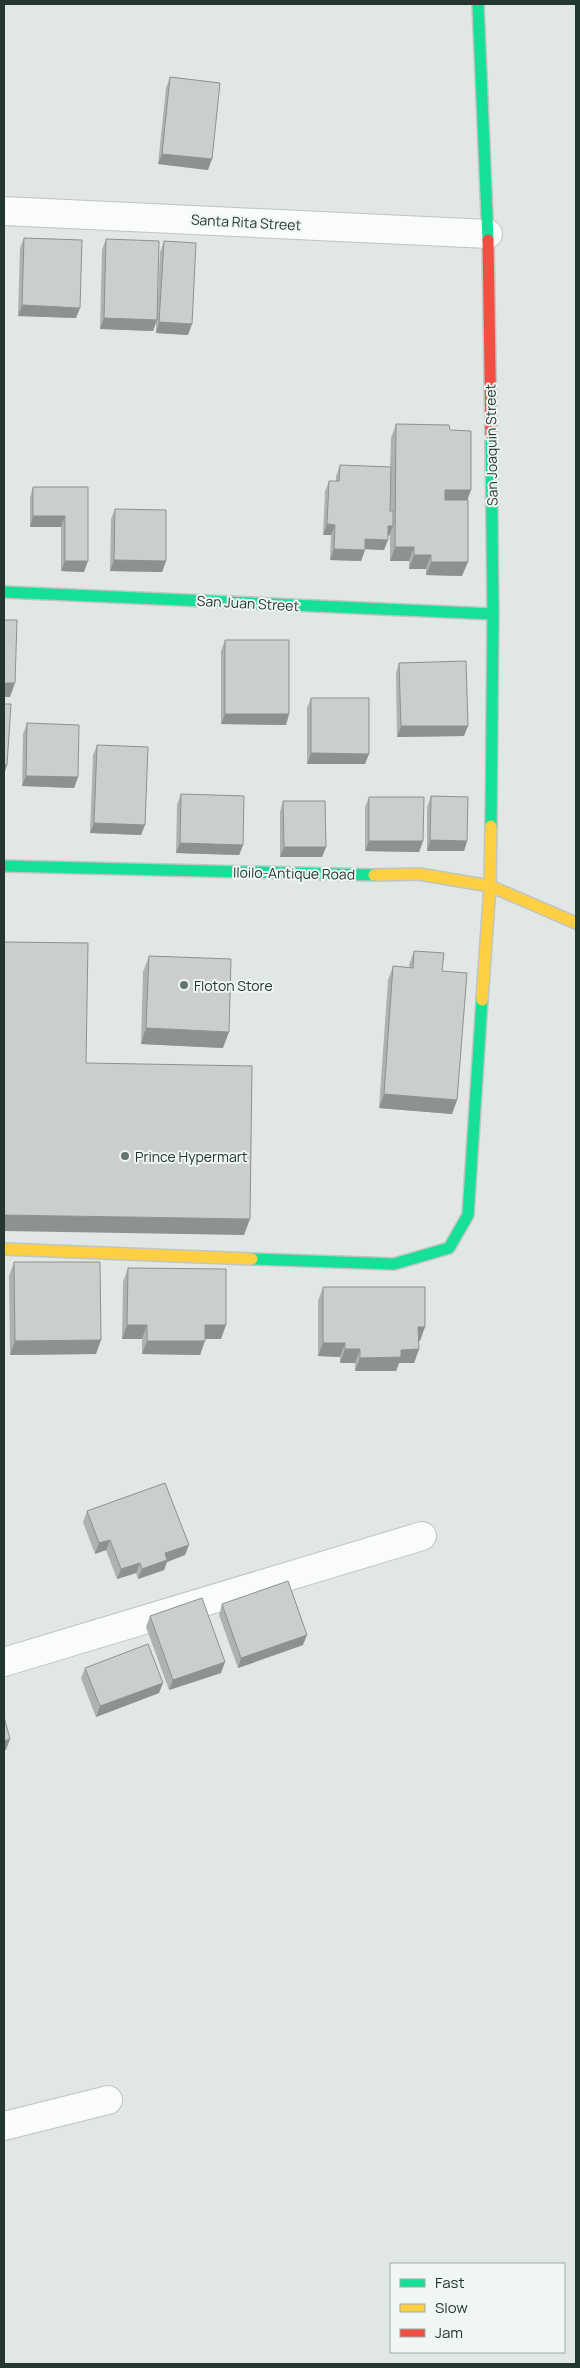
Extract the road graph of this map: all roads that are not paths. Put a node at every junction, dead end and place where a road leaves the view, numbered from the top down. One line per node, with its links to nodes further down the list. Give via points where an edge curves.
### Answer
1 (478, 4): 3 (street, San Joaquin Street)
2 (4, 210): 3 (street, Santa Rita Street)
3 (488, 234): 5 (street, San Joaquin Street)
4 (4, 592): 5 (street, San Juan Street)
5 (493, 614): 7 (street, San Joaquin Street)
6 (4, 866): 7 (street, Iloilo-Antique Road, via 419,874)
7 (490, 886): 8 (street, Iloilo-Antique Road); 9 (street, San Joaquin Street, via 468,1215 449,1248 394,1264)
8 (576, 923)
9 (4, 1250)
10 (422, 1536): 11 (street)
11 (4, 1662)
12 (108, 2100): 13 (street)
13 (4, 2126)

